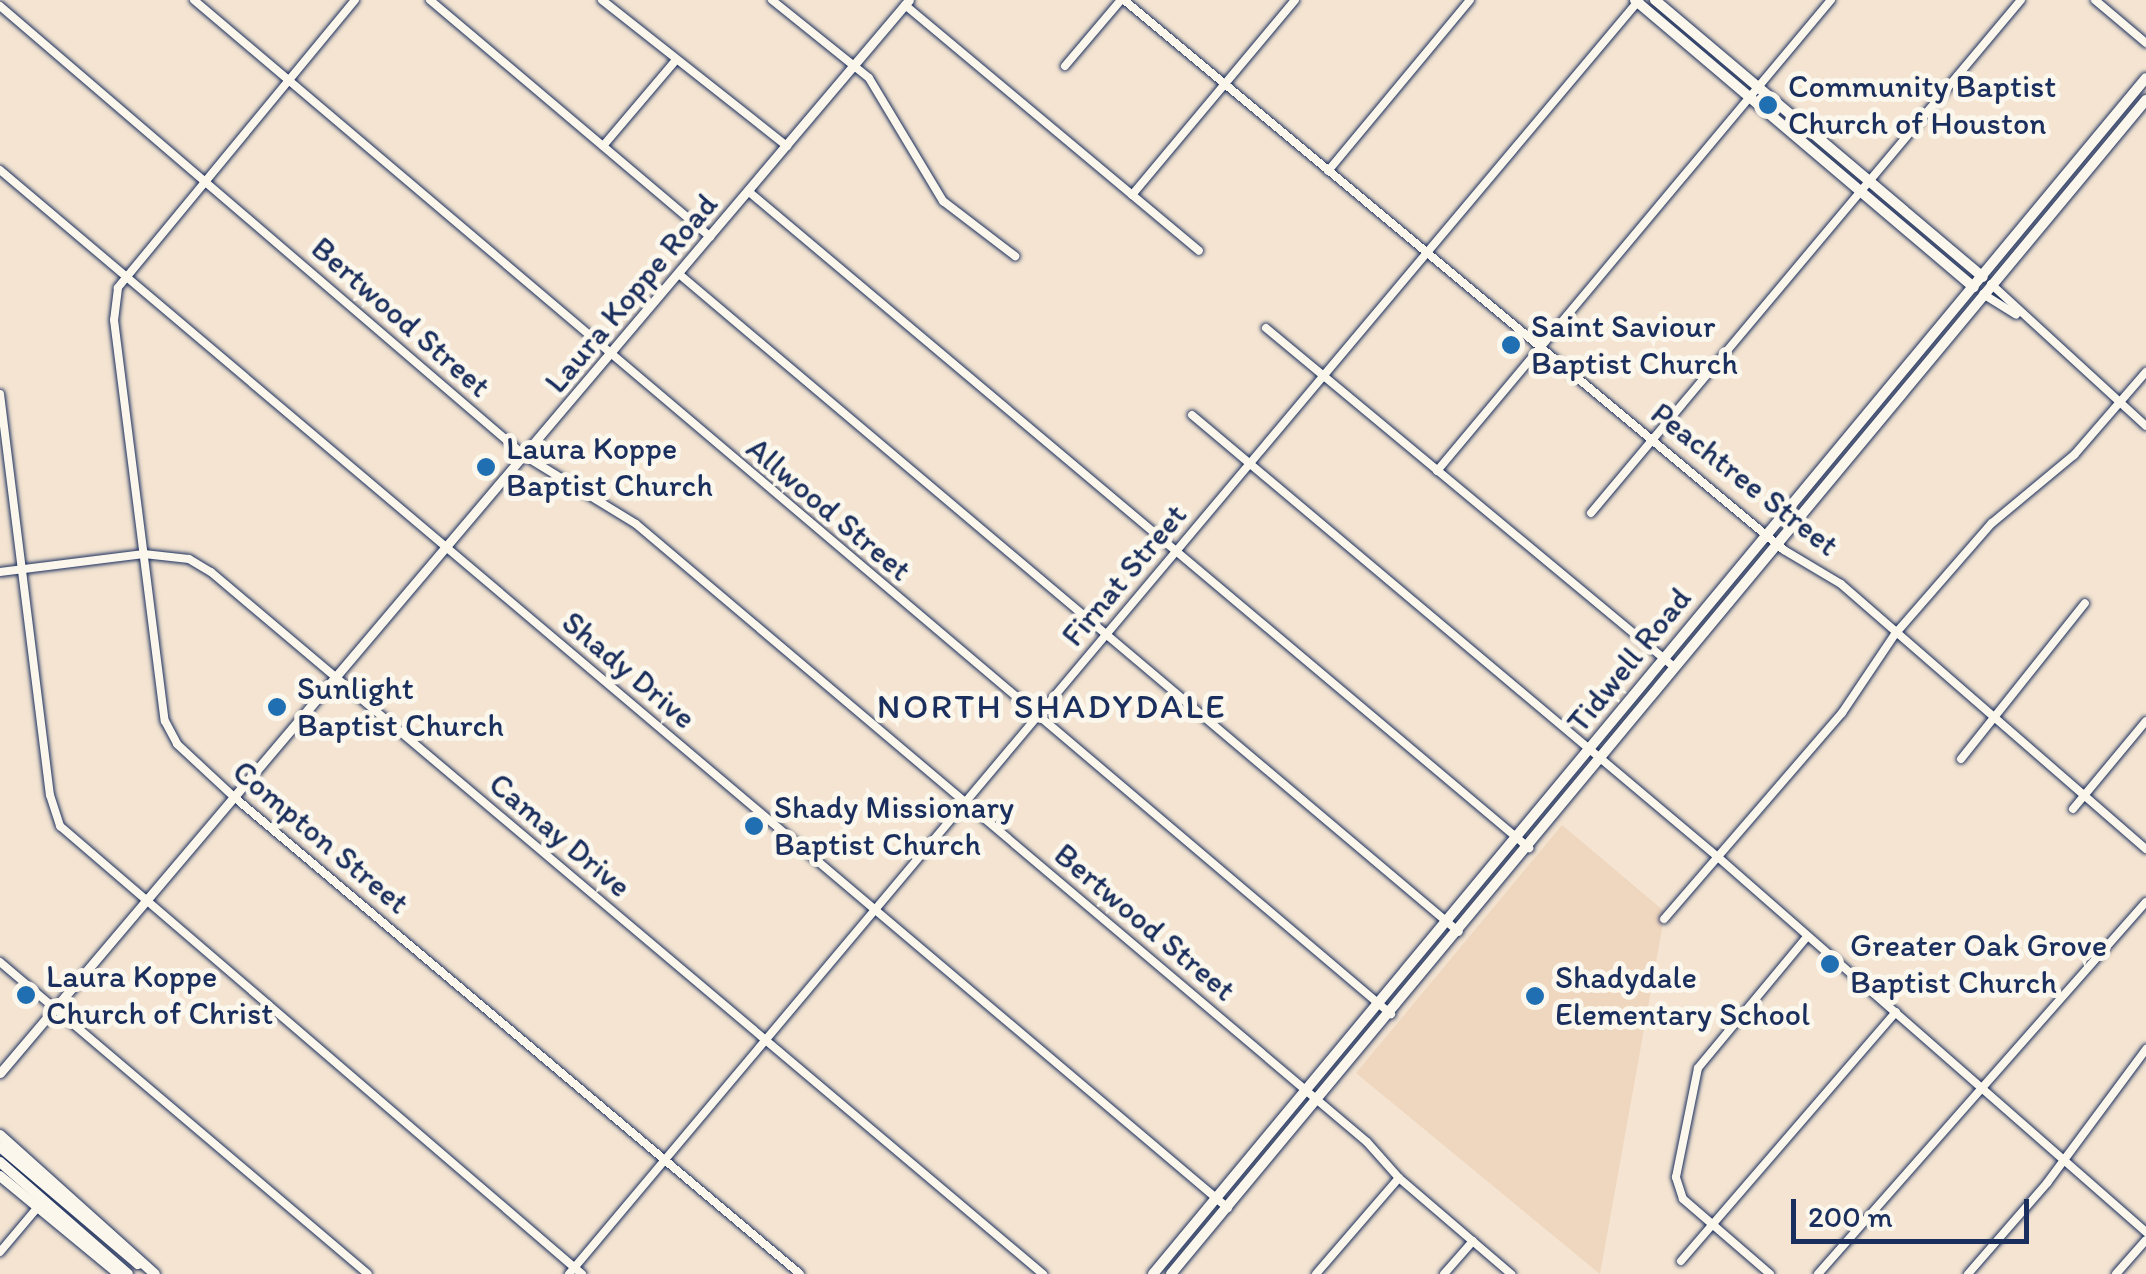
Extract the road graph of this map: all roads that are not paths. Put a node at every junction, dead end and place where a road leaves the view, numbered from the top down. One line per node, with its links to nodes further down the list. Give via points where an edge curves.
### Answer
1 (194, 0): 21 (street, Allwood Street)
2 (355, 0): 21 (street)
3 (430, 0): 26 (street)
4 (602, 0): 17 (street)
5 (772, 0): 19 (street)
6 (1123, 0): 18 (street); 22 (street, Peachtree Street)
7 (1295, 0): 22 (street)
8 (1470, 0): 30 (street)
9 (1655, 0): 23 (main road)
10 (1831, 0): 23 (street)
11 (2021, 0): 33 (street)
12 (2095, 0): 16 (street)
13 (1637, 1): 24 (main road); 39 (street, Firnat Street)
14 (907, 2): 19 (street, Laura Koppe Road); 36 (street)
15 (0, 6): 31 (street, Bertwood Street)
16 (2146, 44)
17 (675, 61): 26 (street); 27 (street)
18 (1065, 66)
19 (852, 68): 27 (street, Laura Koppe Road); 40 (street, via 890,105 914,160 943,200)
20 (2146, 78): 29 (main road, Tidwell Road)
21 (286, 80): 31 (street); 50 (street, Allwood Street)
22 (1224, 85): 30 (street, Peachtree Street); 36 (street)
23 (1758, 86): 24 (street); 33 (main road)
24 (1750, 97): 35 (main road); 49 (street)
25 (2146, 100): 32 (main road, Tidwell Road)
26 (603, 146): 37 (street)
27 (787, 146): 34 (street, Laura Koppe Road)
28 (0, 170): 41 (street, Shady Drive)
29 (2069, 170): 32 (main road); 43 (main road, Tidwell Road)
30 (1328, 171): 39 (street, Peachtree Street)
31 (202, 179): 41 (street); 60 (street, Bertwood Street)
32 (2080, 179): 44 (main road, Tidwell Road)
33 (1871, 180): 35 (street); 43 (main road)
34 (748, 191): 37 (street, Laura Koppe Road); 67 (street)
35 (1860, 193): 45 (main road); 59 (street)
36 (1132, 195): 38 (street)
37 (710, 237): 42 (street, Laura Koppe Road)
38 (1199, 251)
39 (1427, 254): 49 (street, Peachtree Street); 52 (street, Firnat Street)
40 (1015, 256)
41 (124, 274): 66 (street, Shady Drive); 68 (street, Compton Street, via 114,320)
42 (679, 274): 50 (street, Laura Koppe Road); 73 (street)
43 (1980, 275): 44 (main road); 45 (main road, Tidwell Road)
44 (1992, 284): 46 (main road, Tidwell Road); 47 (street)
45 (1971, 286): 46 (main road); 54 (main road, Tidwell Road)
46 (1983, 294): 47 (street); 56 (main road, Tidwell Road)
47 (2028, 322): 55 (street)
48 (1266, 328): 52 (street)
49 (1540, 348): 59 (street, Peachtree Street); 62 (street)
50 (611, 358): 60 (street, Laura Koppe Road); 77 (street, Allwood Street)
51 (2146, 372): 55 (street)
52 (1324, 377): 61 (street, Firnat Street); 62 (street)
53 (0, 394): 69 (street)
54 (1875, 397): 56 (main road); 64 (main road, Tidwell Road)
55 (2120, 404): 58 (street); 72 (street, via 2074,455 1992,523)
56 (1886, 408): 65 (main road, Tidwell Road)
57 (1192, 416): 61 (street)
58 (2146, 426)
59 (1652, 441): 63 (street); 64 (street, Peachtree Street)
60 (525, 456): 66 (street, Laura Koppe Road); 85 (street, Bertwood Street, via 636,524)
61 (1251, 465): 67 (street, Firnat Street); 80 (street)
62 (1437, 471): 74 (street)
63 (1592, 513)
64 (1764, 532): 65 (street, Peachtree Street); 74 (main road, Tidwell Road)
65 (1775, 542): 72 (street, Peachtree Street, via 1841,584); 75 (main road, Tidwell Road)
66 (447, 549): 76 (street, Laura Koppe Road); 93 (street, Shady Drive)
67 (1176, 552): 73 (street, Firnat Street); 87 (street)
68 (144, 554): 69 (street, Camay Drive); 76 (street, Camay Drive, via 189,559 211,572); 84 (street, Compton Street, via 165,721 178,744)
69 (22, 569): 70 (street, Camay Drive); 92 (street, via 50,795 60,826)
70 (0, 572)
71 (2085, 603): 78 (street)
72 (1895, 634): 78 (street, Peachtree Street); 90 (street, via 1842,714)
73 (1106, 635): 77 (street, Firnat Street); 95 (street)
74 (1662, 657): 75 (street); 80 (main road, Tidwell Road)
75 (1673, 666): 81 (main road, Tidwell Road)
76 (336, 678): 84 (street, Laura Koppe Road); 103 (street, Camay Drive)
77 (1036, 718): 85 (street, Firnat Street); 99 (street, Allwood Street)
78 (1992, 718): 82 (street); 83 (street, Peachtree Street)
79 (2146, 721): 83 (street)
80 (1590, 748): 81 (street); 87 (main road, Tidwell Road)
81 (1602, 758): 88 (main road, Tidwell Road); 90 (street)
82 (1961, 759)
83 (2082, 796): 86 (street); 89 (street, Peachtree Street)
84 (234, 797): 92 (street, Laura Koppe Road); 112 (street, Compton Street)
85 (966, 802): 93 (street, Firnat Street); 107 (street, Bertwood Street)
86 (2073, 809)
87 (1519, 840): 88 (street); 95 (main road, Tidwell Road)
88 (1530, 849): 96 (main road, Tidwell Road)
89 (2146, 849)
90 (1719, 858): 94 (street); 97 (street)
91 (2146, 902): 106 (street)
92 (144, 904): 100 (street, Laura Koppe Road); 125 (street)
93 (875, 910): 103 (street, Firnat Street); 116 (street, Shady Drive)
94 (1664, 919)
95 (1448, 923): 96 (street); 99 (main road, Tidwell Road)
96 (1459, 932): 102 (main road, Tidwell Road)
97 (1806, 938): 101 (street); 119 (street, via 1698,1068 1676,1185)
98 (0, 962): 100 (street)
99 (1379, 1005): 102 (street, Allwood Street); 107 (main road, Tidwell Road)
100 (55, 1009): 105 (street, Laura Koppe Road); 129 (street)
101 (1896, 1012): 106 (street); 119 (street)
102 (1390, 1014): 108 (main road, Tidwell Road)
103 (764, 1040): 112 (street, Firnat Street); 131 (street, Camay Drive)
104 (2146, 1049): 111 (street)
105 (0, 1073)
106 (1982, 1087): 111 (street); 138 (street)
107 (1307, 1092): 108 (street, Bertwood Street); 116 (main road, Tidwell Road)
108 (1318, 1101): 115 (street, Bertwood Street); 118 (main road, Tidwell Road)
109 (0, 1135): 128 (main road)
110 (0, 1148): 128 (main road)
111 (2064, 1158): 120 (street); 139 (street)
112 (664, 1160): 125 (street, Firnat Street); 130 (street, Compton Street)
113 (0, 1162): 127 (main road)
114 (0, 1176): 117 (main road)
115 (1399, 1178): 121 (street, Bertwood Street); 134 (street)
116 (1217, 1198): 118 (street, Shady Drive); 132 (main road, Tidwell Road)
117 (38, 1208): 123 (street); 126 (main road)
118 (1228, 1208): 133 (main road, Tidwell Road)
119 (1712, 1224): 124 (street); 137 (street)
120 (2146, 1232)
121 (1473, 1240): 135 (street); 136 (street, Bertwood Street)
122 (2146, 1240): 140 (street)
123 (0, 1252)
124 (1680, 1261)
125 (575, 1272)
126 (120, 1274)
127 (128, 1274)
128 (153, 1274)
129 (368, 1274)
130 (800, 1274)
131 (1043, 1274)
132 (1153, 1274)
133 (1172, 1274)
134 (1316, 1274)
135 (1444, 1274)
136 (1511, 1274)
137 (1770, 1274)
138 (1818, 1274)
139 (1968, 1274)
140 (2116, 1274)

